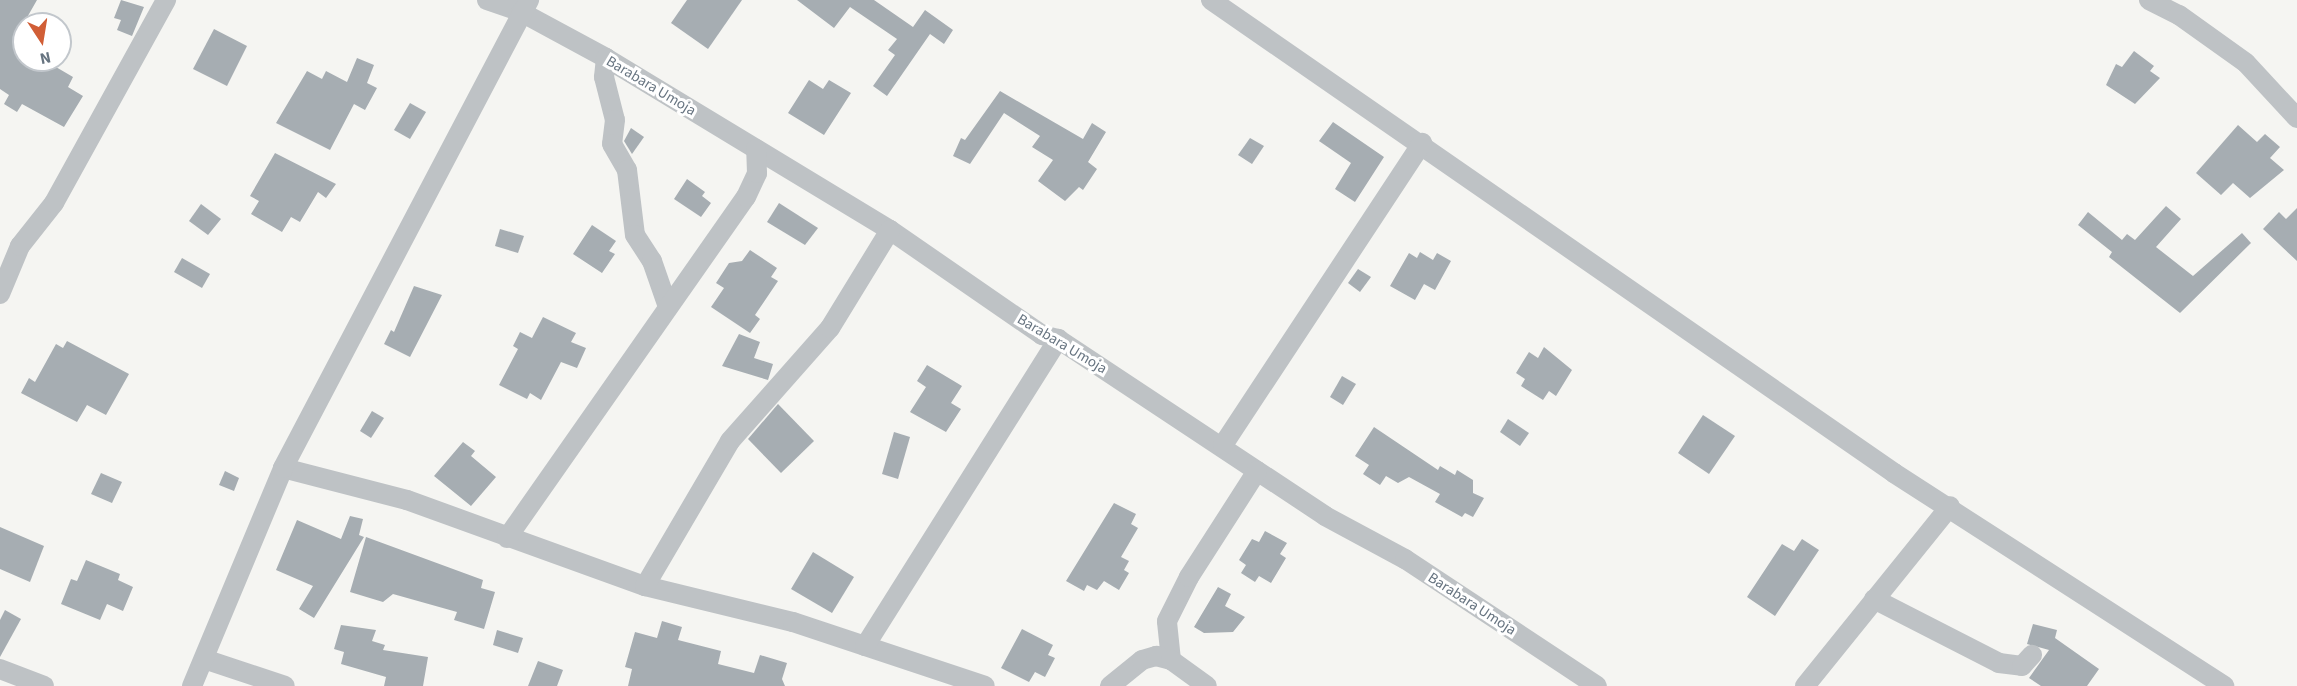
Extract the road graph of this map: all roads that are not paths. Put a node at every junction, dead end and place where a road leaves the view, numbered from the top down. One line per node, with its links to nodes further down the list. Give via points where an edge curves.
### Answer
1 (166, 0): 11 (street, via 54,203 20,246)
2 (488, 0): 5 (street, Barabara Umoja)
3 (1211, 0): 8 (street)
4 (2149, 0): 7 (street, via 2179,15 2246,63)
5 (525, 6): 6 (street, Barabara Umoja); 15 (street)
6 (606, 58): 9 (street, Barabara Umoja); 12 (street, via 604,77 615,120 612,144 627,170 636,235 652,261)
7 (2297, 118)
8 (1422, 143): 14 (street); 17 (street, via 1894,473)
9 (756, 148): 10 (street, Barabara Umoja); 12 (street, via 757,173 746,197)
10 (890, 230): 13 (street, Barabara Umoja, via 1042,334); 19 (street, via 830,328 730,441)
11 (0, 294)
12 (667, 304): 18 (street)
13 (1058, 339): 14 (street, Barabara Umoja); 21 (street)
14 (1223, 445): 16 (street, Barabara Umoja)
15 (283, 468): 18 (street, via 407,500); 24 (street)
16 (1257, 471): 22 (street, via 1189,577 1167,621); 32 (street, Barabara Umoja, via 1405,560)
17 (1950, 506): 20 (street); 34 (street)
18 (507, 538): 19 (street)
19 (645, 586): 21 (street, via 793,622)
20 (1874, 599): 23 (street, via 1999,663 2022,666); 33 (street)
21 (865, 646): 29 (street)
22 (1164, 652): 30 (street, via 1135,665); 31 (street)
23 (2032, 655)
24 (204, 659): 27 (street); 28 (street)
25 (0, 669): 26 (street)
26 (44, 686)
27 (192, 686)
28 (285, 686)
29 (985, 686)
30 (1110, 686)
31 (1206, 686)
32 (1597, 686)
33 (1805, 686)
34 (2224, 686)

